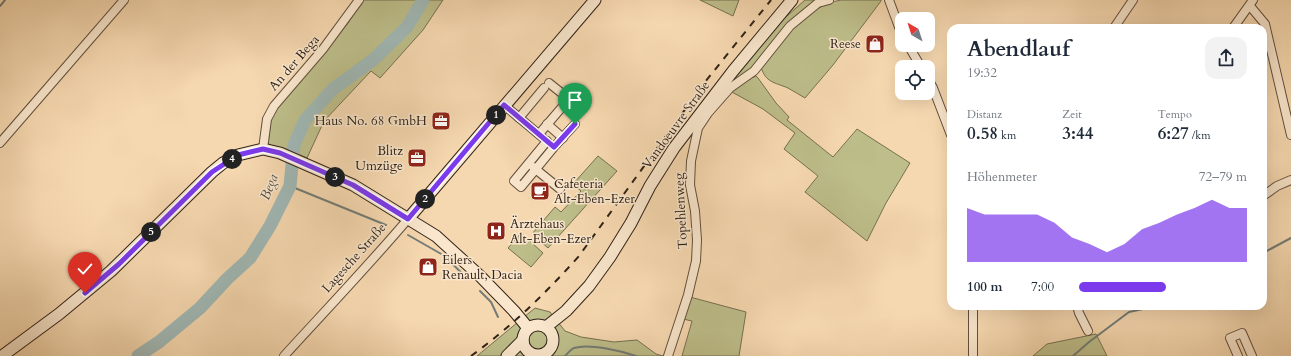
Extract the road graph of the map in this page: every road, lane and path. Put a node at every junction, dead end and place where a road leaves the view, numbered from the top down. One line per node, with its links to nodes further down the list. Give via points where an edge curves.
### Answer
1 (124, 0): 24 (street)
2 (359, 0): 26 (street, An der Bega, via 323,49 274,106 267,118)
3 (595, 0): 15 (street, Lagesche Straße)
4 (829, 0): 47 (street, Topehlenweg, via 818,3 790,26 754,71 730,88 698,128 691,161 690,185 696,211 696,261)
5 (889, 0): 9 (street)
6 (1133, 0): 10 (street)
7 (793, 1): 33 (street, Vandoeuvre Straße, via 674,148 610,257 589,286)
8 (1251, 3): 11 (street); 12 (street)
9 (895, 16)
10 (1117, 24)
11 (1236, 24)
12 (1265, 24)
13 (1267, 33): 21 (street)
14 (935, 93): 19 (street)
15 (504, 105): 16 (street); 32 (street, Lagesche Straße)
16 (519, 118): 17 (street, via 547,85 569,99); 20 (street)
17 (547, 124): 20 (street); 22 (street)
18 (575, 124): 22 (street)
19 (947, 125)
20 (538, 134): 23 (street)
21 (1291, 135)
22 (563, 138): 25 (street)
23 (547, 142): 25 (street); 27 (street)
24 (0, 143)
25 (554, 147): 28 (street)
26 (263, 149): 32 (street, via 280,153 353,185); 43 (street, via 238,155 212,172 111,271)
27 (528, 164): 28 (street); 28 (street, via 514,181 521,187)
28 (535, 170): 30 (street)
29 (1291, 180): 31 (street)
30 (560, 189)
31 (1267, 193)
32 (408, 219): 37 (street, via 447,245 490,286); 44 (street, Lagesche Straße)
33 (566, 310): 36 (street, Vandoeuvre Straße); 39 (street, Vandoeuvre Straße)
34 (973, 310): 48 (street)
35 (1078, 310): 38 (street)
36 (546, 327): 37 (street, via 539,324); 39 (street, via 551,331)
37 (528, 328): 40 (street)
38 (1088, 331)
39 (553, 338): 41 (street, via 552,346 546,353 537,355)
40 (523, 340): 41 (street); 45 (street)
41 (529, 352): 46 (street)
42 (1250, 355): 49 (street, via 1242,333 1230,338)
43 (2, 356)
44 (284, 356)
45 (507, 356)
46 (515, 356)
47 (668, 356)
48 (973, 356)
49 (1238, 356)

